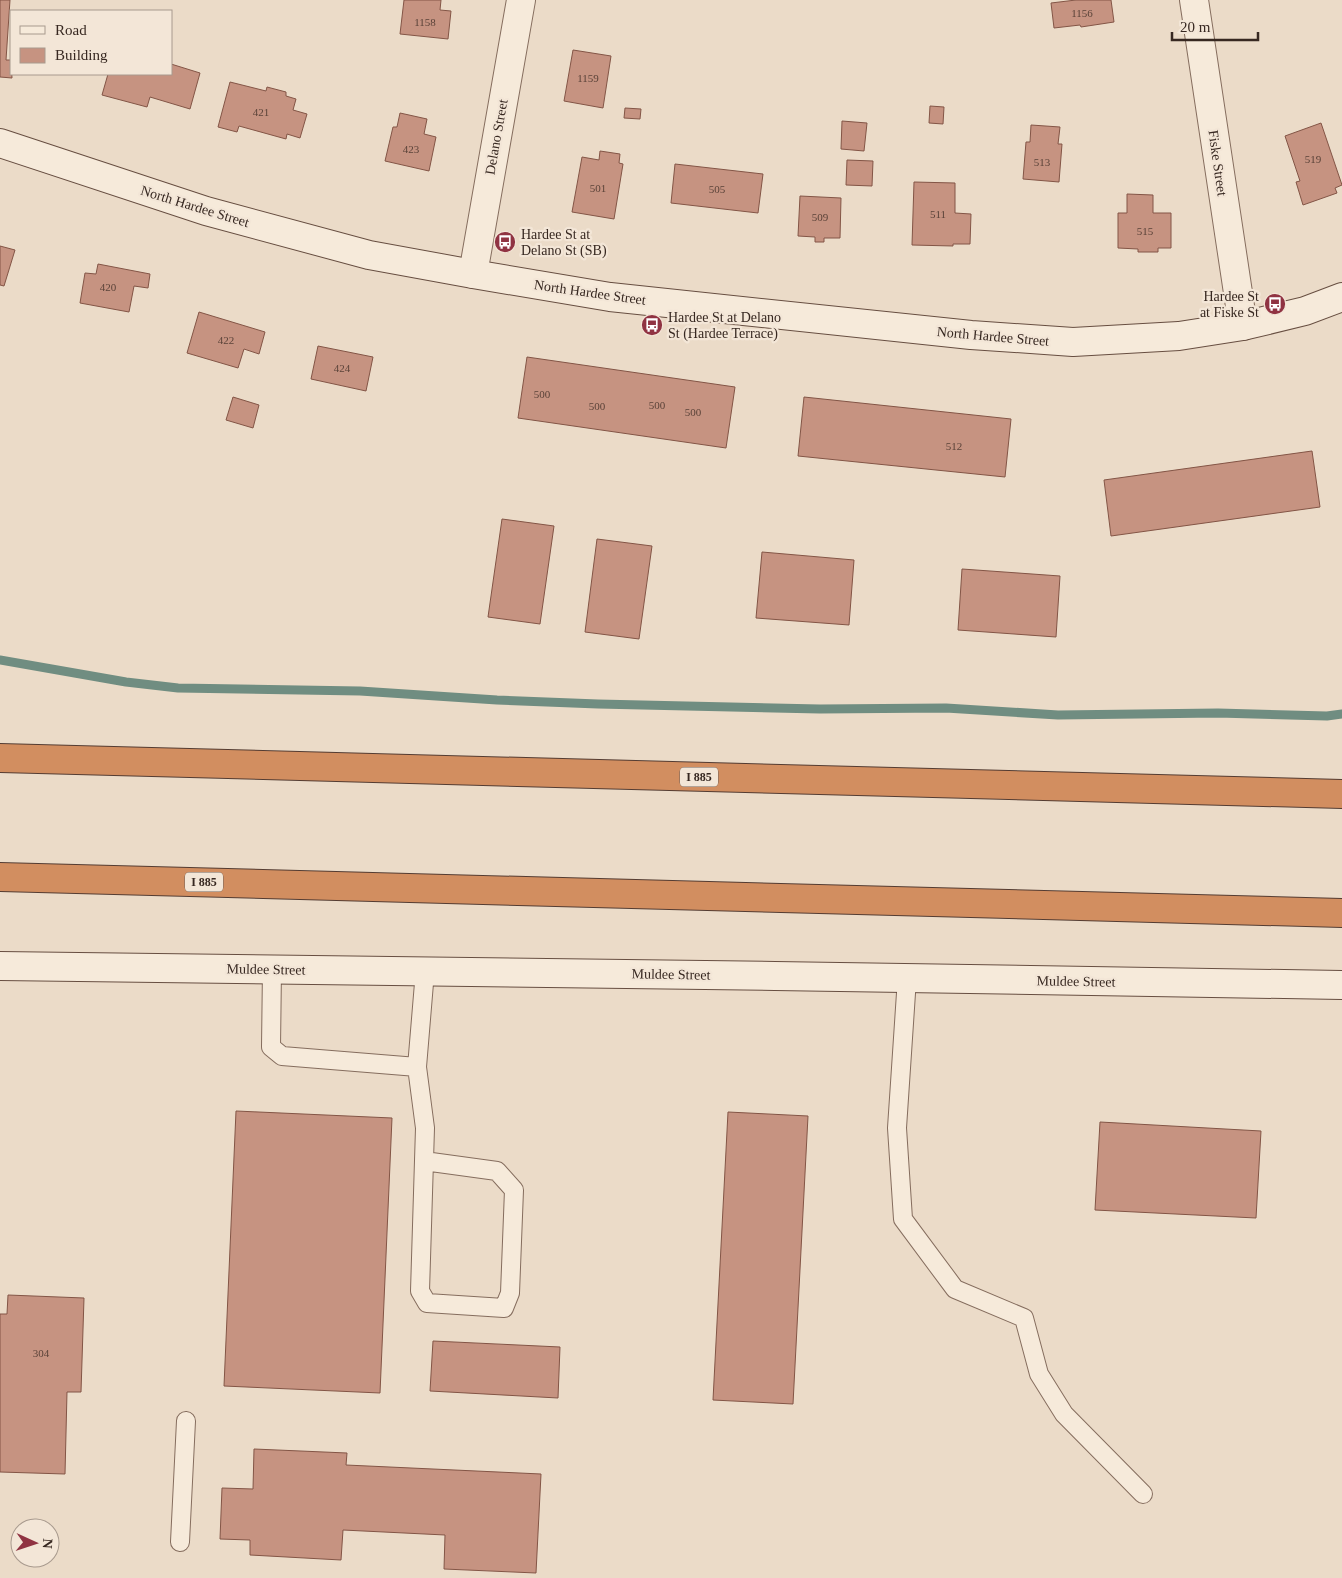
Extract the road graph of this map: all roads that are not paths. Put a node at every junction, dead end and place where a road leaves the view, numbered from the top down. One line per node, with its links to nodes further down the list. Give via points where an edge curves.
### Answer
1 (521, 0): 4 (street, Delano Street)
2 (1194, 0): 6 (street, Fiske Street)
3 (0, 143): 4 (street, North Hardee Street, via 206,211 368,255)
4 (473, 274): 6 (street, North Hardee Street, via 610,297 1028,339 1073,342 1179,336)
5 (1342, 297): 6 (street, North Hardee Street, via 1305,311)
6 (1243, 326)
7 (0, 752): 9 (highway)
8 (0, 758): 9 (highway, I 885)
9 (55, 759): 10 (highway, I 885)
10 (1342, 794)
11 (0, 877): 12 (highway, I 885)
12 (1342, 913)
13 (0, 966): 14 (street, Muldee Street)
14 (272, 969): 15 (street, Muldee Street); 18 (lane, via 271,1048 282,1056)
15 (425, 971): 16 (street, Muldee Street); 18 (lane)
16 (907, 978): 17 (street, Muldee Street); 21 (lane, via 897,1128 903,1219 955,1289 1024,1318 1039,1374 1064,1414)
17 (1342, 985)
18 (417, 1067): 19 (lane, via 425,1128)
19 (424, 1161): 19 (lane, via 420,1291 427,1303 504,1308 510,1293 514,1190 497,1171)
20 (186, 1421): 22 (lane)
21 (1143, 1494)
22 (180, 1542)

